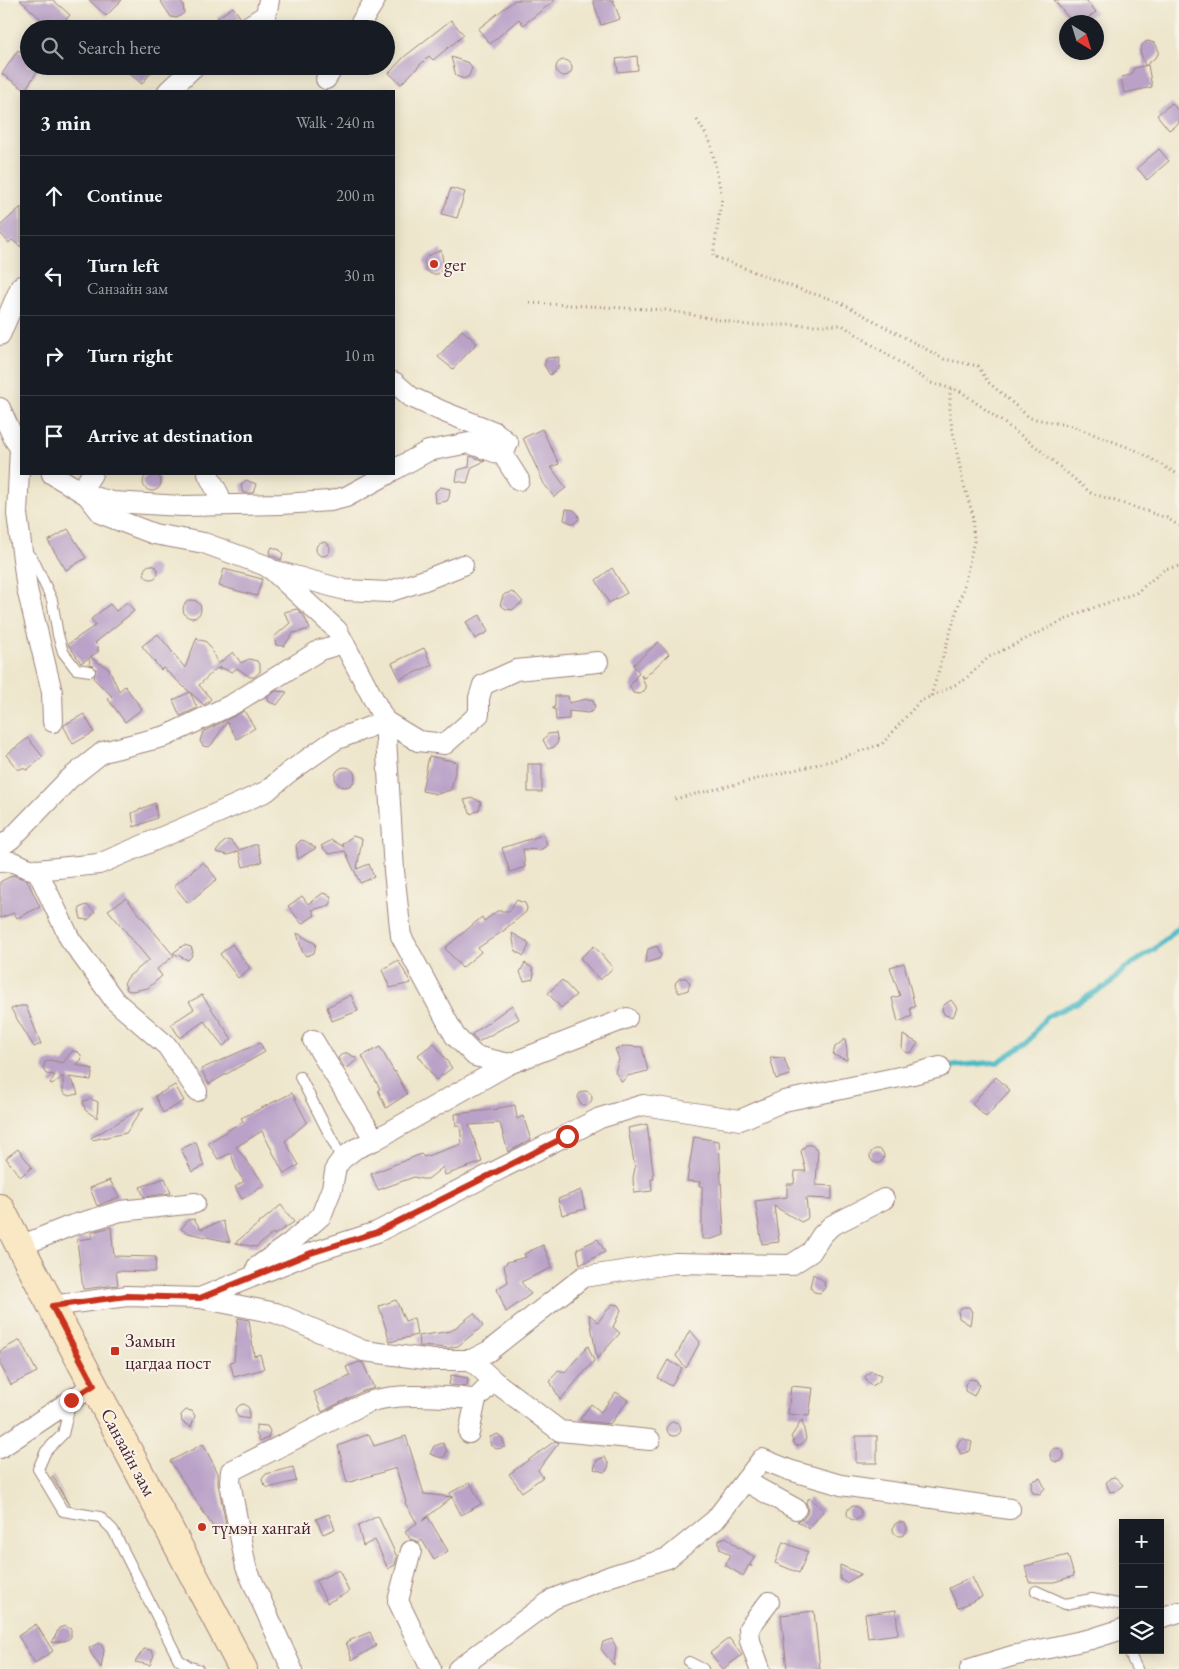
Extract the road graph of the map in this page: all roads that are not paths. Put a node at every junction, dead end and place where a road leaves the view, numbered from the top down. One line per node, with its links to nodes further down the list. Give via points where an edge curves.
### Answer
1 (269, 0): 3 (street, via 266,15)
2 (374, 0): 4 (street)
3 (258, 20)
4 (362, 20)
5 (185, 75): 6 (street)
6 (169, 90)
7 (20, 288): 8 (street)
8 (0, 335)
9 (395, 383): 12 (street, via 411,397 495,432 508,443)
10 (0, 408): 11 (street)
11 (20, 447)
12 (503, 455): 14 (street, via 469,443 428,451); 19 (street)
13 (20, 465): 22 (street, via 17,514)
14 (395, 469)
15 (54, 475): 20 (street)
16 (92, 475): 20 (street)
17 (209, 475): 21 (street)
18 (386, 475): 21 (street, via 346,497 330,501)
19 (520, 480)
20 (84, 493): 21 (street, via 112,502 182,506); 24 (street, via 102,514 154,534 204,543)
21 (221, 504)
22 (22, 552): 27 (lane, via 34,561 52,600 63,652 76,669); 29 (street, via 32,617 52,692)
23 (463, 564): 24 (street, via 388,592 345,590)
24 (272, 570): 25 (street, via 337,630)
25 (344, 643): 28 (street); 30 (street, via 320,650 233,704 166,736 103,752 70,779 11,840)
26 (598, 662): 28 (street, via 516,670 483,685 479,714 445,744 418,741)
27 (90, 671)
28 (385, 721): 32 (street, via 335,740 267,791 160,838 99,864); 35 (street, via 401,936 455,1036 475,1056)
29 (54, 722)
30 (0, 847)
31 (0, 862): 32 (street, via 11,860)
32 (37, 870): 38 (street, via 70,939 115,1001 166,1046)
33 (627, 1018): 35 (street)
34 (313, 1040): 39 (street)
35 (509, 1064): 39 (street)
36 (940, 1067): 45 (street, via 784,1100 740,1120 643,1105 600,1118 377,1232 311,1253)
37 (300, 1077): 40 (lane)
38 (197, 1090)
39 (375, 1140): 40 (street)
40 (342, 1159): 45 (street, via 336,1167 321,1216 290,1243 231,1285)
41 (884, 1200): 47 (street, via 832,1226 822,1234 811,1252 791,1264 675,1263 583,1277 489,1350)
42 (195, 1203): 44 (street, via 121,1211 70,1226)
43 (0, 1208): 44 (main road, Санзайн зам)
44 (20, 1246): 46 (main road, Санзайн зам)
45 (200, 1298): 46 (street, via 127,1296); 47 (street, via 276,1313 364,1351 433,1360)
46 (52, 1306): 49 (main road, Санзайн зам)
47 (471, 1360): 48 (street)
48 (494, 1381): 50 (street); 53 (street, via 560,1432)
49 (94, 1385): 51 (street); 67 (main road, Санзайн зам)
50 (476, 1399): 52 (street); 68 (street, via 384,1397 231,1471 230,1482 246,1566)
51 (71, 1400): 54 (street); 65 (lane, via 63,1434 46,1451 38,1469 63,1512 100,1517 113,1530)
52 (469, 1433)
53 (650, 1440)
54 (0, 1448)
55 (745, 1481): 56 (street); 57 (street, via 762,1459 841,1485); 70 (street, via 715,1520 668,1558 552,1599)
56 (796, 1509)
57 (1010, 1509)
58 (411, 1551): 69 (street, via 398,1601)
59 (1036, 1591): 61 (lane, via 1065,1604 1092,1599)
60 (769, 1602): 72 (street, via 749,1628)
61 (1119, 1604)
62 (1119, 1634): 73 (street, via 1012,1656)
63 (1130, 1654): 74 (lane)
64 (689, 1662): 71 (lane)
65 (179, 1664): 66 (lane)
66 (198, 1669)
67 (243, 1669)
68 (292, 1669)
69 (431, 1669)
70 (458, 1669)
71 (704, 1669)
72 (760, 1669)
73 (970, 1669)
74 (1137, 1669)

